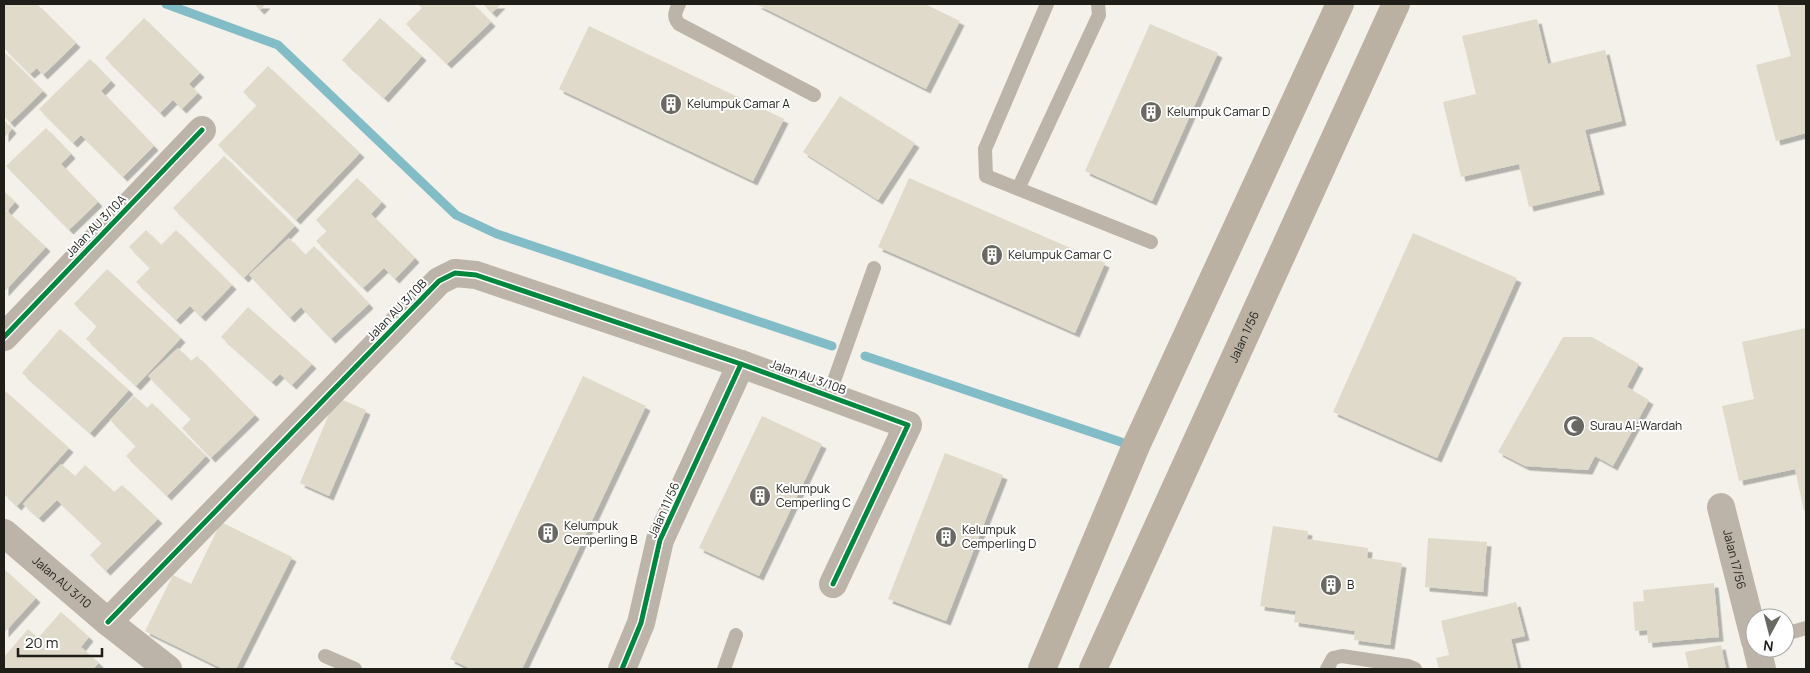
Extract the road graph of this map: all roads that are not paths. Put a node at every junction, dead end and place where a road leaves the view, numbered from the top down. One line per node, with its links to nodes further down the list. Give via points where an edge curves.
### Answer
1 (679, 4): 6 (lane, via 675,12 678,24)
2 (1047, 4): 8 (lane, via 985,149 986,176)
3 (1098, 4): 8 (lane, via 1099,14)
4 (1340, 4): 25 (main road, via 1136,446)
5 (1396, 4): 26 (main road, Jalan 1/56)
6 (814, 95)
7 (202, 130): 11 (street, Jalan AU 3/10A)
8 (1018, 189): 9 (lane)
9 (1151, 242)
10 (874, 268): 13 (lane)
11 (8, 325)
12 (741, 364): 13 (street, Jalan AU 3/10B); 18 (street, Jalan AU 3/10B, via 476,275 455,273 439,281); 23 (street, Jalan 11/56, via 660,540 641,623)
13 (829, 395): 16 (street, Jalan AU 3/10B, via 908,425)
14 (1722, 507): 17 (street, Jalan 17/56)
15 (4, 533): 18 (street, Jalan AU 3/10)
16 (833, 584)
17 (1747, 608)
18 (108, 622): 21 (street, Jalan AU 3/10)
19 (736, 635): 24 (lane)
20 (325, 656): 22 (lane)
21 (168, 669)
22 (355, 669)
23 (622, 669)
24 (724, 669)
25 (1042, 669)
26 (1093, 669)
27 (1327, 669): 28 (lane, via 1333,658 1342,656)
28 (1415, 669)

